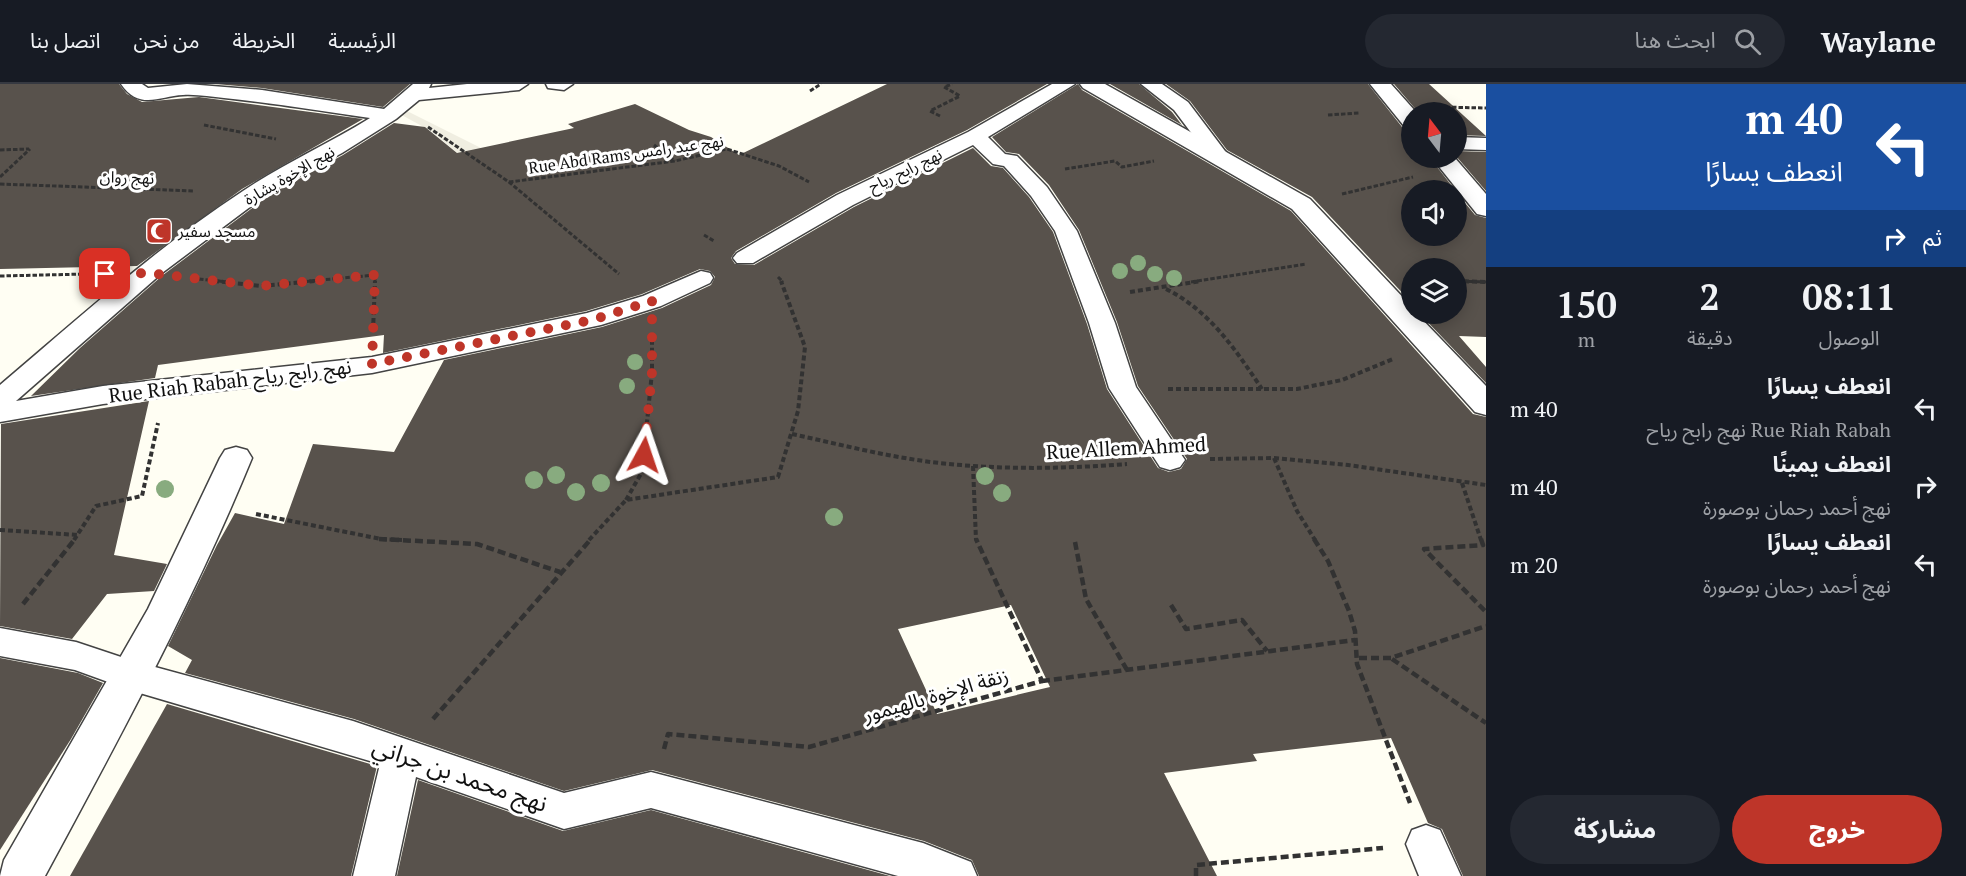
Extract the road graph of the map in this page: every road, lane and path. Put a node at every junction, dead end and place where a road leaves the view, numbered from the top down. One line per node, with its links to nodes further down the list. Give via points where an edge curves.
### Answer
1 (130, 84): 12 (street, via 144,94)
2 (519, 84): 10 (street)
3 (555, 84): 4 (street)
4 (564, 84)
5 (821, 84): 11 (path)
6 (1066, 84): 15 (street, نهج رابح رياح)
7 (1090, 84): 21 (street)
8 (1150, 84): 21 (street, via 1181,106)
9 (1380, 84): 13 (street)
10 (420, 89): 14 (street, نهج الإخوة بشارة)
11 (810, 91)
12 (165, 94): 14 (street, via 180,89); 20 (path, via 165,113 186,121)
13 (1401, 108)
14 (389, 112): 20 (street, نهج الإخوة بشارة); 28 (path, via 444,136)
15 (975, 136): 26 (street, via 1000,160 1010,160); 31 (street, نهج رابح رياح)
16 (1467, 143): 17 (street)
17 (1486, 144)
18 (654, 145): 22 (path)
19 (0, 150): 27 (path, via 30,148)
20 (332, 150): 30 (street, نهج الإخوة بشارة)
21 (1221, 159): 32 (street)
22 (675, 161): 28 (path, Rue Abd Rams نهج عبد رامس); 31 (path, Rue Abd Rams نهج عبد رامس, via 727,149 779,166)
23 (1122, 166): 26 (path, via 1115,161)
24 (1441, 168): 32 (path)
25 (1452, 168): 33 (street)
26 (1025, 176): 42 (street, via 1066,231)
27 (0, 177)
28 (509, 182): 43 (path)
29 (0, 184): 30 (path, نهج روان)
30 (253, 193): 36 (street, نهج الإخوة بشارة)
31 (844, 200): 35 (street, نهج رابح رياح)
32 (1301, 204): 34 (street)
33 (1486, 208)
34 (1348, 255): 41 (path); 44 (street)
35 (745, 258): 52 (path, via 785,285 805,347)
36 (148, 273): 37 (path); 45 (path, via 261,286 375,275); 48 (street, نهج الإخوة بشارة)
37 (0, 276)
38 (701, 278): 43 (street, Rue Riah Rabah نهج رابح رياح)
39 (1467, 281): 40 (path)
40 (1486, 282)
41 (1165, 288): 42 (path); 47 (path, via 1187,297 1216,325)
42 (1089, 293): 46 (street)
43 (652, 301): 45 (street, Rue Riah Rabah نهج رابح رياح, via 592,320); 59 (path, via 652,372 642,472)
44 (1430, 344): 47 (path, via 1342,380 1297,389); 49 (street)
45 (372, 364): 50 (street, Rue Riah Rabah نهج رابح رياح, via 103,395)
46 (1123, 388): 47 (path); 55 (street)
47 (1262, 389)
48 (0, 400)
49 (1486, 405)
50 (0, 413)
51 (158, 420): 62 (path, via 142,496 96,506)
52 (792, 434): 56 (path, Rue Allem Ahmed, via 904,458); 59 (path, via 778,477)
53 (236, 458): 60 (street)
54 (1275, 458): 55 (path, Rue Allem Ahmed); 57 (path, Rue Allem Ahmed); 69 (path, via 1297,511 1328,561 1349,611)
55 (1170, 460): 56 (path, Rue Allem Ahmed, via 1096,466)
56 (973, 466): 76 (path, زنقة الإخوة بالهيمور, via 976,543)
57 (1462, 483): 58 (path, Rue Allem Ahmed); 67 (path, via 1483,545 1424,549)
58 (1486, 485)
59 (626, 500): 64 (path)
60 (216, 506): 64 (path, via 381,539 477,544); 75 (street)
61 (0, 530): 62 (path)
62 (78, 536): 66 (path)
63 (1076, 542): 74 (path, via 1086,599)
64 (560, 572): 78 (path)
65 (1171, 605): 71 (path, via 1185,629 1242,620)
66 (21, 606)
67 (1486, 612)
68 (1486, 626): 73 (path)
69 (1355, 640): 71 (path); 72 (path)
70 (0, 642): 75 (street, نهج محمد بن جراني, via 76,656)
71 (1268, 651): 74 (path)
72 (1359, 658): 73 (path); 80 (path, via 1357,664)
73 (1391, 658): 77 (path)
74 (1127, 670): 76 (path)
75 (133, 676): 78 (street, نهج محمد بن جراني, via 353,738); 81 (street)
76 (1042, 681): 79 (path, زنقة الإخوة بالهيمور, via 809,747 668,734)
77 (1486, 723)
78 (401, 756): 79 (street, نهج محمد بن جراني, via 564,810); 82 (street)
79 (651, 790): 83 (street, نهج محمد بن جراني, via 923,863)
80 (1433, 860): 84 (path, via 1196,866)
81 (20, 876)
82 (374, 876)
83 (956, 876)
84 (1196, 876)

